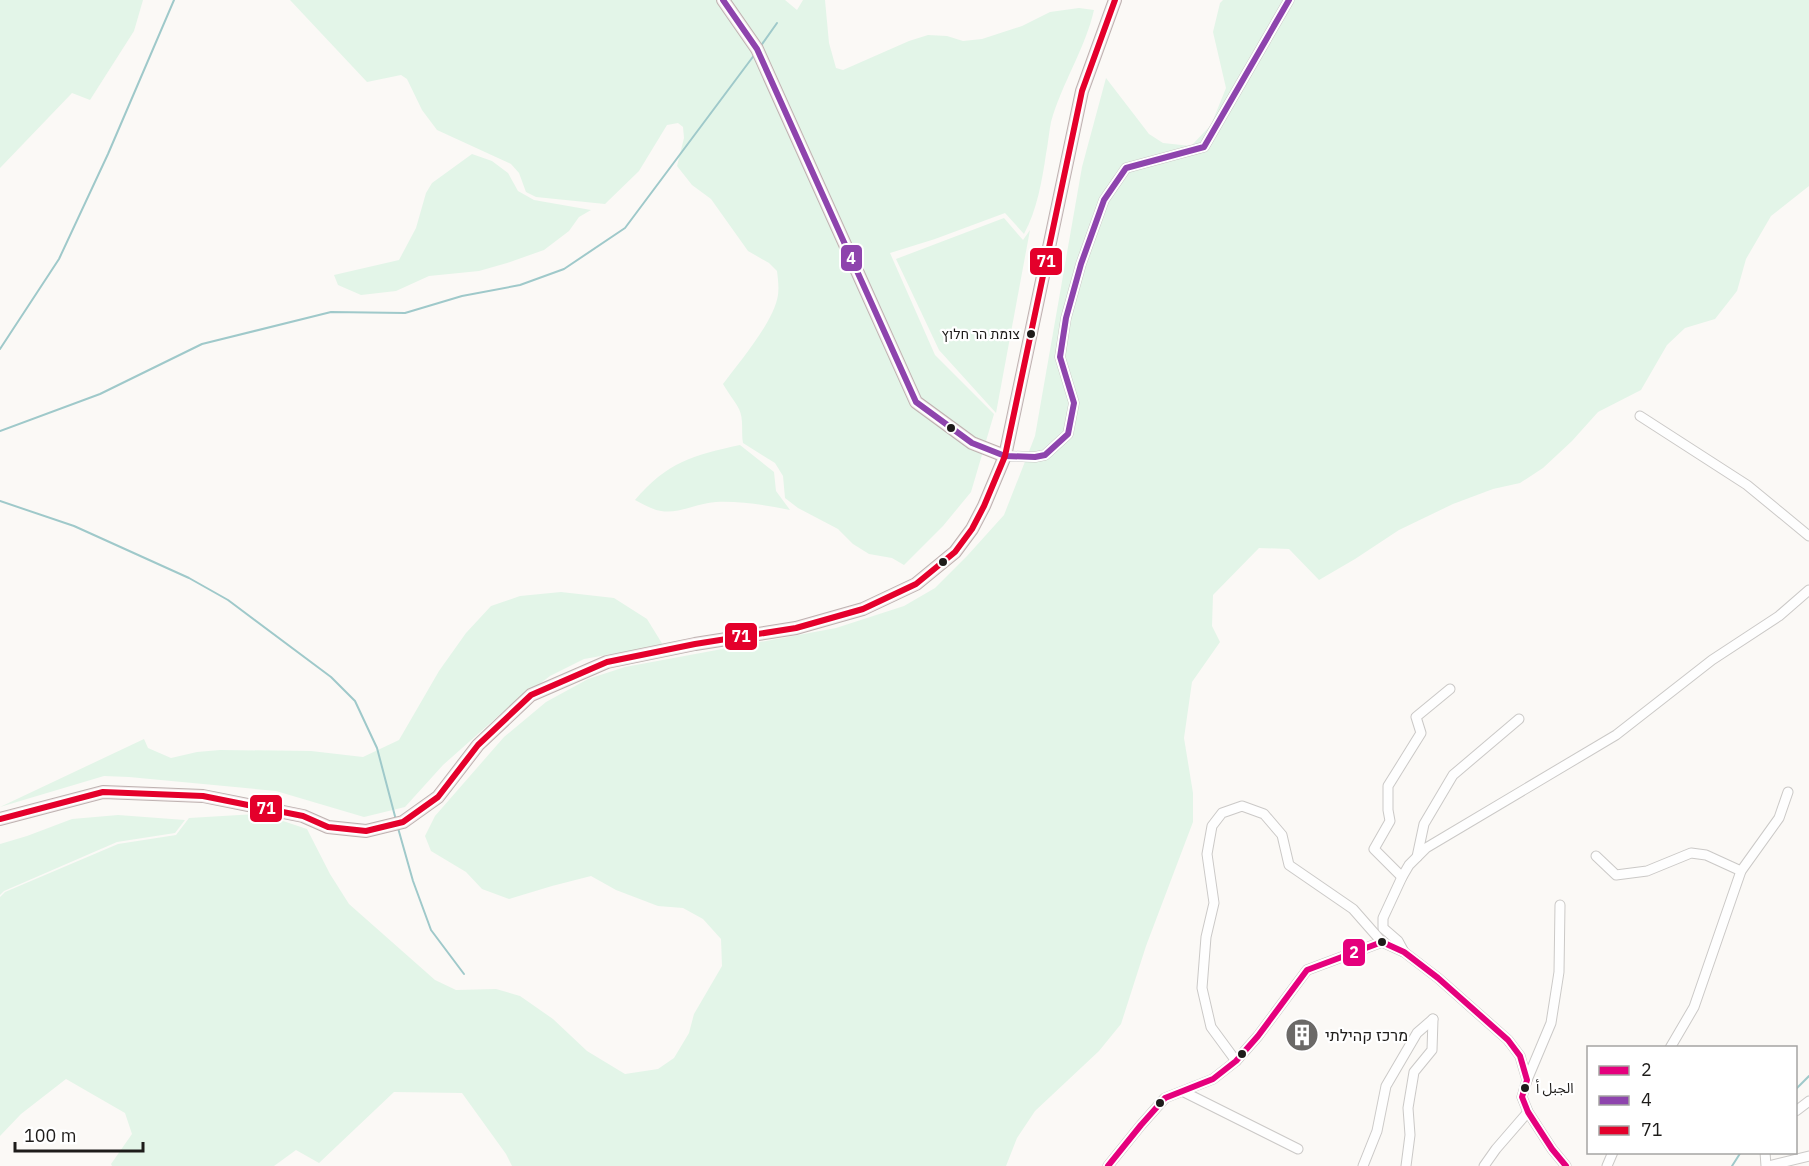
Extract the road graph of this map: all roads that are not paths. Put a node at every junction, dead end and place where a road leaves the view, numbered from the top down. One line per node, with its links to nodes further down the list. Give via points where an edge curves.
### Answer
1 (723, 0): 5 (main road, via 757,49 916,402 972,443)
2 (1115, 0): 5 (main road, via 1082,91)
3 (1288, 0): 5 (street, via 1204,147 1126,168 1104,200 1081,264 1060,357 1074,403 1068,434 1045,455)
4 (1640, 416): 6 (street, via 1747,485)
5 (1005, 456): 11 (main road, via 972,529 955,552 916,584 863,609 796,628 606,662 531,694 478,745 438,797 404,822 366,831 328,827 303,816 203,796 103,792)
6 (1809, 536)
7 (1806, 596): 12 (street, via 1712,660 1616,735)
8 (1450, 689): 15 (street, via 1416,717 1420,733 1388,786 1390,821 1374,849)
9 (1519, 719): 12 (street, via 1453,775 1424,824)
10 (1788, 792): 14 (street, via 1779,818)
11 (0, 819)
12 (1417, 856): 15 (street)
13 (1596, 856): 14 (street, via 1616,875 1647,871 1691,853 1706,855)
14 (1741, 871): 19 (street, via 1695,1007)
15 (1402, 877): 18 (street, via 1383,918 1383,928)
16 (1560, 905): 21 (street, via 1559,972 1551,1023)
17 (1382, 942): 18 (street); 20 (street, via 1307,970); 20 (street, via 1353,909 1288,865 1282,835 1264,814 1242,806 1222,813 1212,826 1207,854 1214,903 1206,937 1202,988 1211,1027)
18 (1404, 952): 21 (street, via 1508,1040 1520,1056)
19 (1671, 1046)
20 (1236, 1060): 22 (street, via 1213,1079)
21 (1527, 1080): 25 (street, via 1522,1097)
22 (1184, 1092): 26 (street); 28 (street, via 1165,1098)
23 (1809, 1101): 24 (street)
24 (1797, 1110)
25 (1528, 1112): 31 (street); 32 (street)
26 (1298, 1149)
27 (1809, 1156): 33 (street)
28 (1108, 1166)
29 (1363, 1166): 30 (street, via 1377,1131 1386,1086 1417,1033 1433,1019 1432,1050 1414,1072)
30 (1406, 1166)
31 (1485, 1166)
32 (1566, 1166)
33 (1767, 1166)

